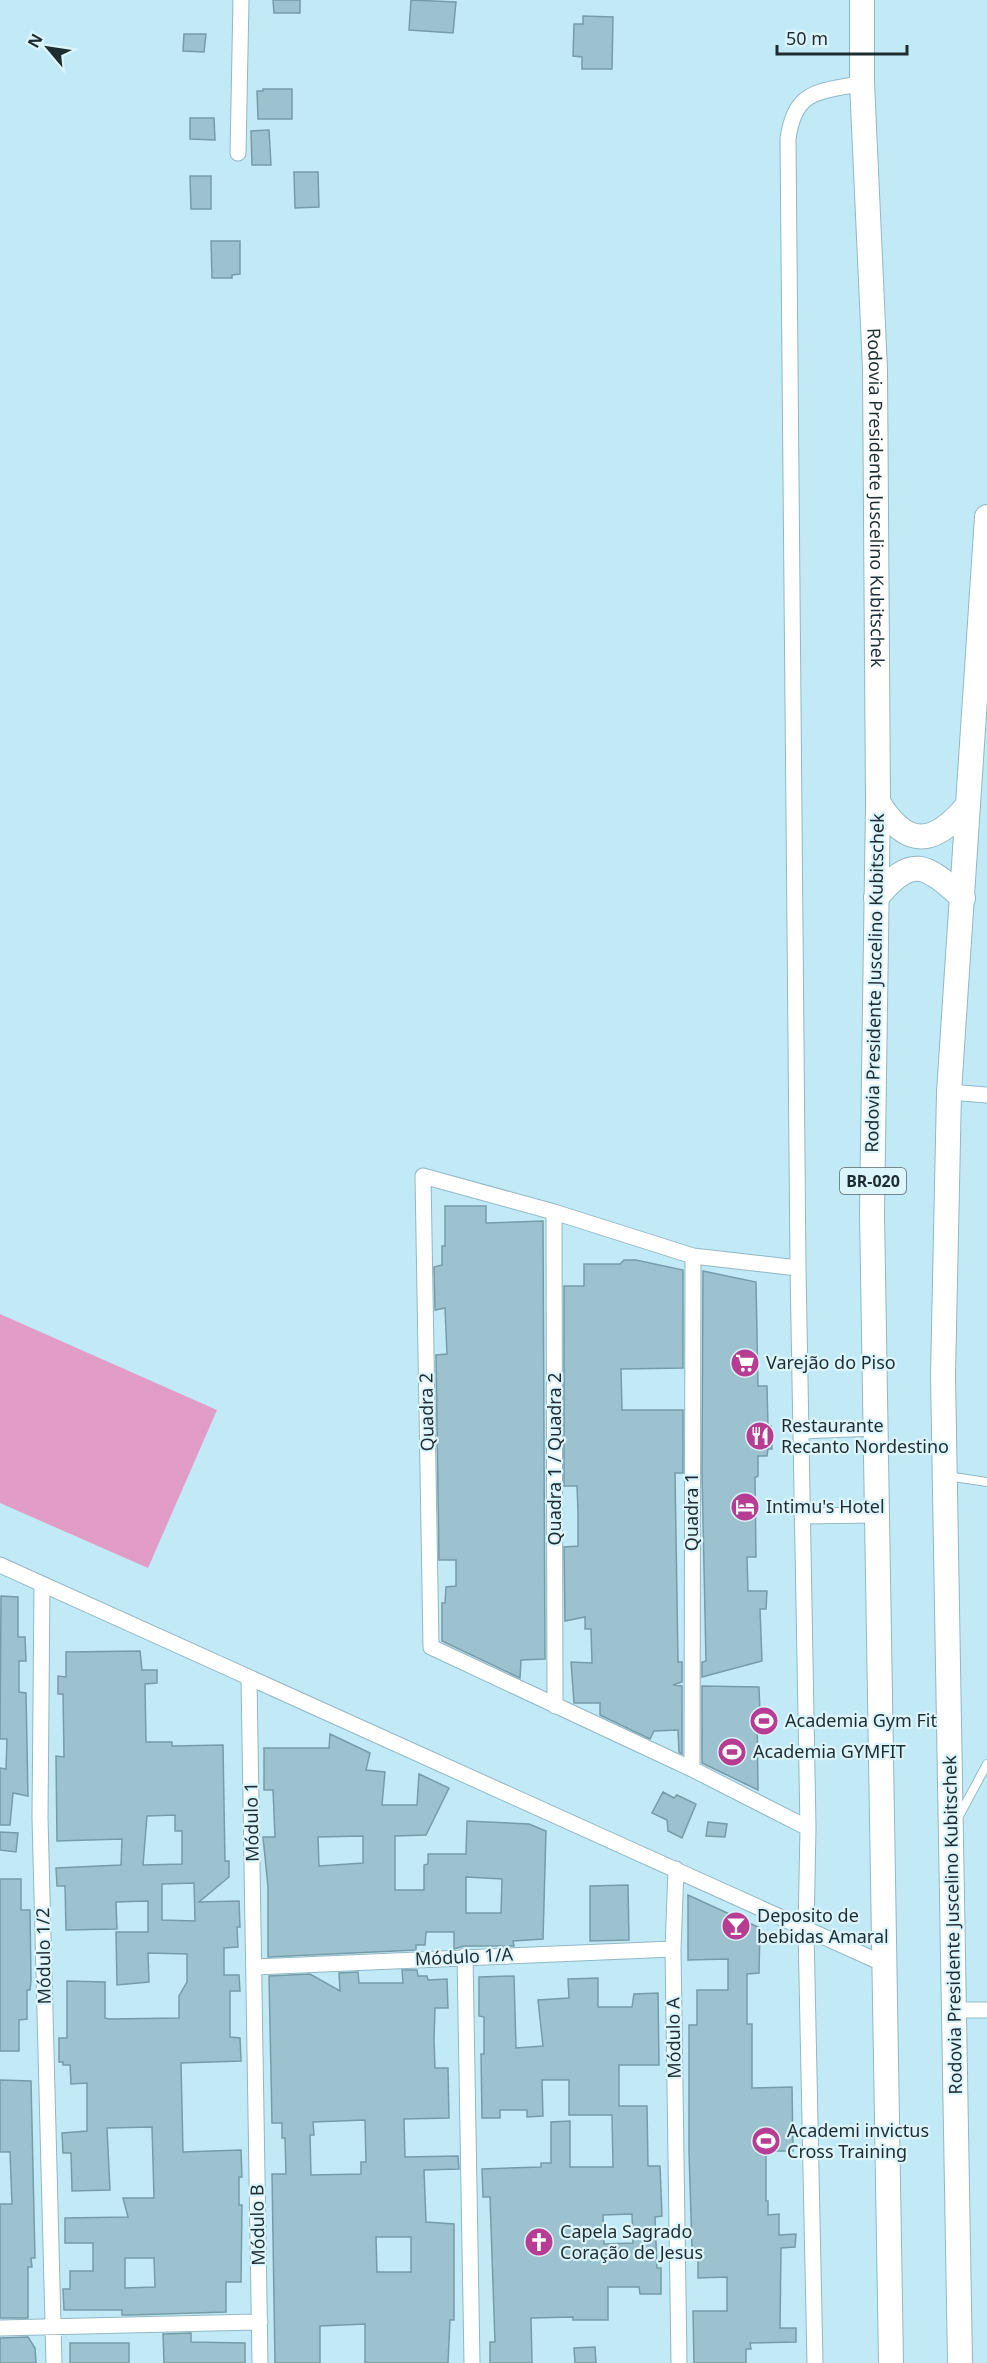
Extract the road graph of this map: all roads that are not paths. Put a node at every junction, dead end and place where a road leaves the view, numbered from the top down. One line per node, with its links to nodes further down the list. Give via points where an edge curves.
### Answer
1 (242, 0): 4 (street)
2 (862, 0): 3 (highway, Rodovia Presidente Juscelino Kubitschek / BR-020)
3 (862, 82): 6 (highway, Rodovia Presidente Juscelino Kubitschek / BR-020, via 875,369); 14 (street, via 801,101 791,118 788,140)
4 (238, 153)
5 (987, 517): 7 (highway, Rodovia Presidente Juscelino Kubitschek)
6 (878, 802): 7 (highway, via 888,819 914,836 940,831 952,824); 8 (highway, Rodovia Presidente Juscelino Kubitschek / BR-020)
7 (968, 805): 9 (highway, Rodovia Presidente Juscelino Kubitschek)
8 (876, 898): 9 (highway, via 906,869 925,869); 15 (highway, Rodovia Presidente Juscelino Kubitschek / BR-020, via 872,1213)
9 (963, 898): 10 (highway, Rodovia Presidente Juscelino Kubitschek)
10 (950, 1092): 11 (street); 17 (highway, Rodovia Presidente Juscelino Kubitschek, via 943,1375)
11 (987, 1095)
12 (554, 1212): 13 (street); 24 (street, Quadra 1 / Quadra 2); 24 (street, Quadra 2, via 423,1176 431,1647)
13 (693, 1256): 14 (street); 26 (street, Quadra 1)
14 (798, 1268): 16 (street)
15 (876, 1428): 16 (street); 19 (highway, Rodovia Presidente Juscelino Kubitschek / BR-020)
16 (801, 1431): 20 (street)
17 (945, 1476): 18 (lane); 28 (highway, Rodovia Presidente Juscelino Kubitschek)
18 (987, 1482)
19 (877, 1515): 20 (street); 33 (highway, Rodovia Presidente Juscelino Kubitschek / BR-020)
20 (802, 1516): 27 (street)
21 (0, 1565): 22 (street)
22 (42, 1584): 23 (street); 39 (street, Módulo 1/2, via 40,1818)
23 (249, 1678): 29 (street); 34 (street, Módulo 1)
24 (555, 1706): 26 (street)
25 (987, 1764): 28 (lane)
26 (692, 1769): 27 (street)
27 (808, 1828): 30 (street)
28 (952, 1828): 35 (highway, Rodovia Presidente Juscelino Kubitschek)
29 (676, 1869): 30 (street); 31 (street, Módulo A)
30 (806, 1930): 33 (street); 44 (street)
31 (673, 1949): 32 (street, Módulo 1/A); 43 (street, Módulo A)
32 (465, 1956): 34 (street, Módulo 1/A); 42 (street)
33 (884, 1964): 45 (highway, Rodovia Presidente Juscelino Kubitschek / BR-020)
34 (255, 1967): 37 (street, Módulo B)
35 (956, 2010): 36 (street); 46 (highway, Rodovia Presidente Juscelino Kubitschek)
36 (987, 2010)
37 (260, 2322): 39 (street); 41 (street, Módulo B)
38 (0, 2328): 39 (street)
39 (54, 2328): 40 (street, Módulo 1/2)
40 (54, 2363)
41 (260, 2363)
42 (472, 2363)
43 (679, 2363)
44 (815, 2363)
45 (891, 2363)
46 (960, 2363)

